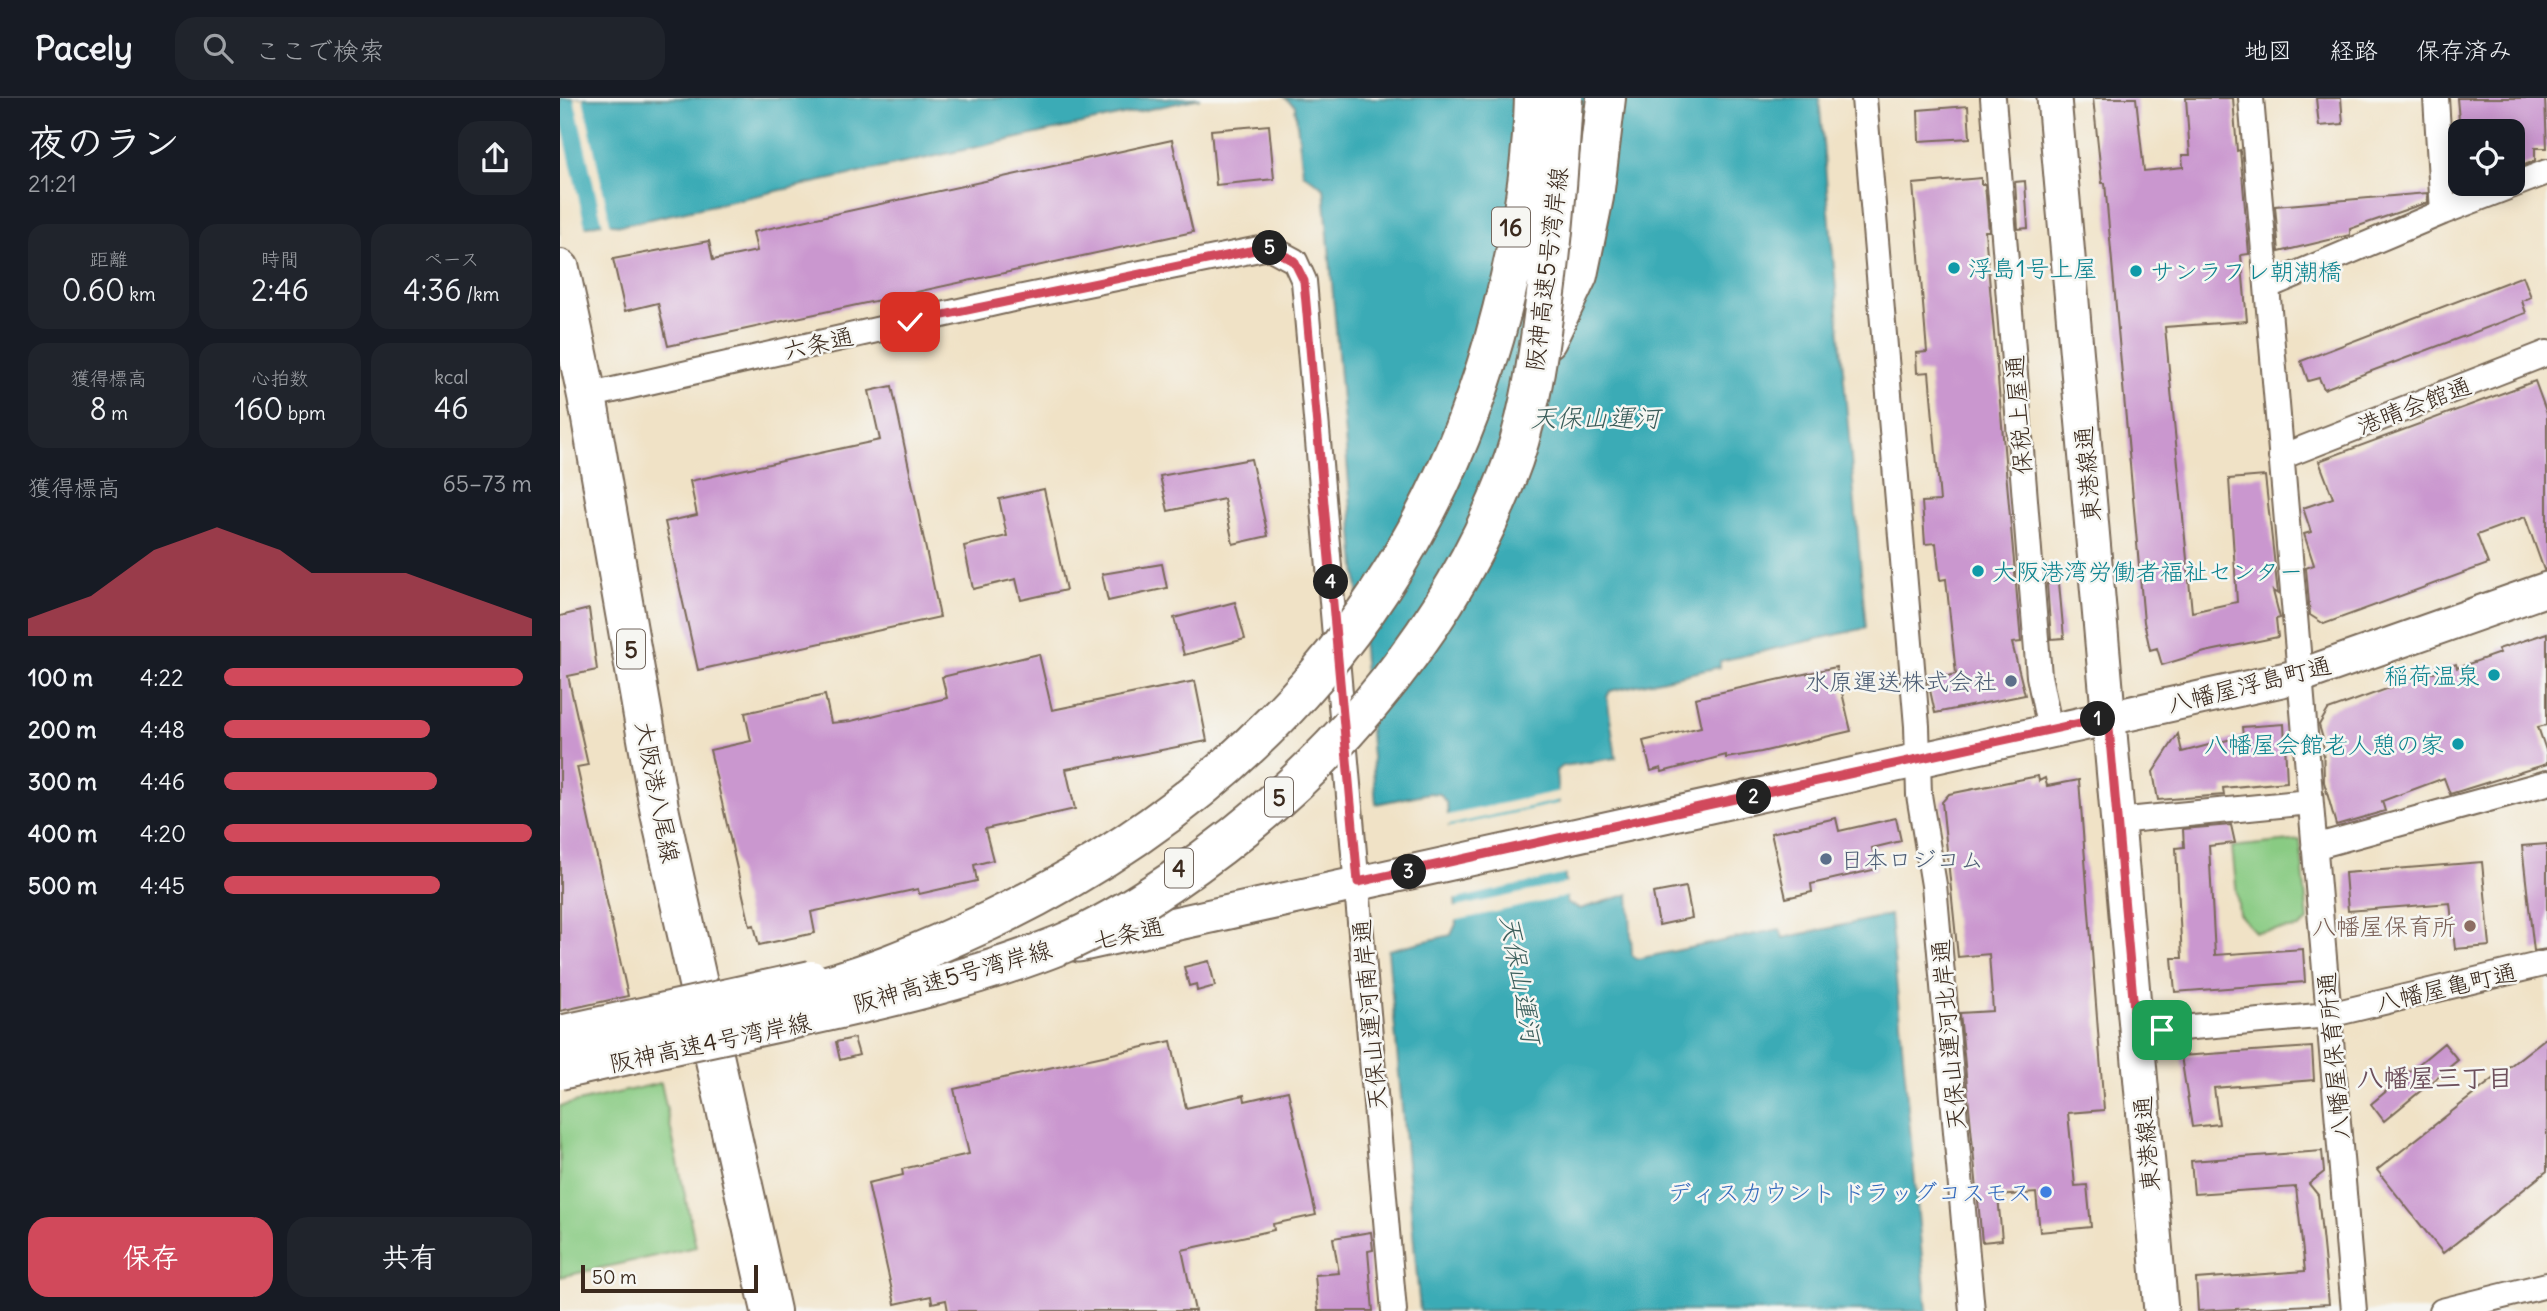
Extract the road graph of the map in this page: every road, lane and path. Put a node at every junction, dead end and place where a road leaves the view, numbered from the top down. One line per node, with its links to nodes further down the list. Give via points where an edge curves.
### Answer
1 (1526, 98): 34 (main road, 阪神高速4号湾岸線 / 16, bridge, via 1510,233 1461,419 1399,545 1363,600 1318,660 1268,713 1213,765 1154,811 1033,888 968,920 855,967 795,984)
2 (1534, 98): 35 (main road, 阪神高速5号湾岸線 / 5, bridge, via 1520,233 1469,422 1408,548 1372,605 1277,718 1221,771 1111,853 1037,898 973,928 883,966 799,993)
3 (1563, 98): 37 (main road, 阪神高速5号湾岸線 / 5, bridge, via 1552,248 1536,368 1508,476 1458,577 1405,660 1365,710 1290,787 1200,862 1123,912 1064,943 912,992)
4 (1573, 98): 16 (main road)
5 (1605, 98): 16 (main road, via 1594,197 1578,275)
6 (1864, 98): 24 (street, 天保山運河北岸通)
7 (1993, 98): 23 (street, 保税上屋通, via 2039,676)
8 (2054, 98): 22 (street, 東港線通)
9 (2251, 98): 15 (street, 八幡屋保育所通)
10 (2436, 98): 12 (street)
11 (2547, 172): 12 (street)
12 (2443, 212): 15 (street)
13 (1294, 261): 18 (street, 六条通, via 1269,247 1008,300); 29 (street, 天保山運河南岸通, via 1304,281)
14 (560, 269): 18 (main road, 大阪港八尾線 / 5)
15 (2268, 286): 19 (street, 八幡屋保育所通)
16 (1547, 340): 38 (main road, 阪神高速4号湾岸線 / 4, bridge, via 1513,444 1440,593 1405,646 1337,730 1268,799 1222,837 1077,931 1032,953 816,1019)
17 (2547, 354): 19 (street, 港晴会館通)
18 (587, 396): 32 (main road, 大阪港八尾線 / 5, via 660,813)
19 (2281, 457): 21 (street, 八幡屋保育所通)
20 (2547, 589): 21 (street, 八幡屋浮島町通)
21 (2300, 676): 22 (street, 八幡屋浮島町通); 26 (street, 八幡屋保育所通)
22 (2108, 717): 23 (street, 八幡屋浮島町通); 27 (street, 東港線通)
23 (2050, 730): 24 (street, 八幡屋浮島町通)
24 (1917, 760): 29 (street, 七条通); 42 (street, 天保山運河北岸通, via 1934,885)
25 (2547, 783): 28 (street)
26 (2311, 802): 27 (street); 28 (street, 八幡屋保育所通)
27 (2118, 821): 33 (street, 東港線通)
28 (2314, 846): 31 (street, 八幡屋保育所通)
29 (1358, 882): 32 (street, 七条通); 41 (street, 天保山運河南岸通)
30 (2547, 963): 31 (street, 八幡屋亀町通)
31 (2329, 1015): 33 (street, 八幡屋亀町通); 44 (street, 八幡屋保育所通)
32 (708, 1027): 36 (street, 七条通); 40 (main road, 大阪港八尾線 / 5)
33 (2136, 1032): 43 (street, 東港線通)
34 (560, 1035)
35 (560, 1044)
36 (560, 1058)
37 (560, 1070)
38 (560, 1076)
39 (2547, 1285): 45 (street)
40 (770, 1305)
41 (1394, 1311)
42 (1972, 1311)
43 (2161, 1311)
44 (2354, 1311)
45 (2442, 1311)

